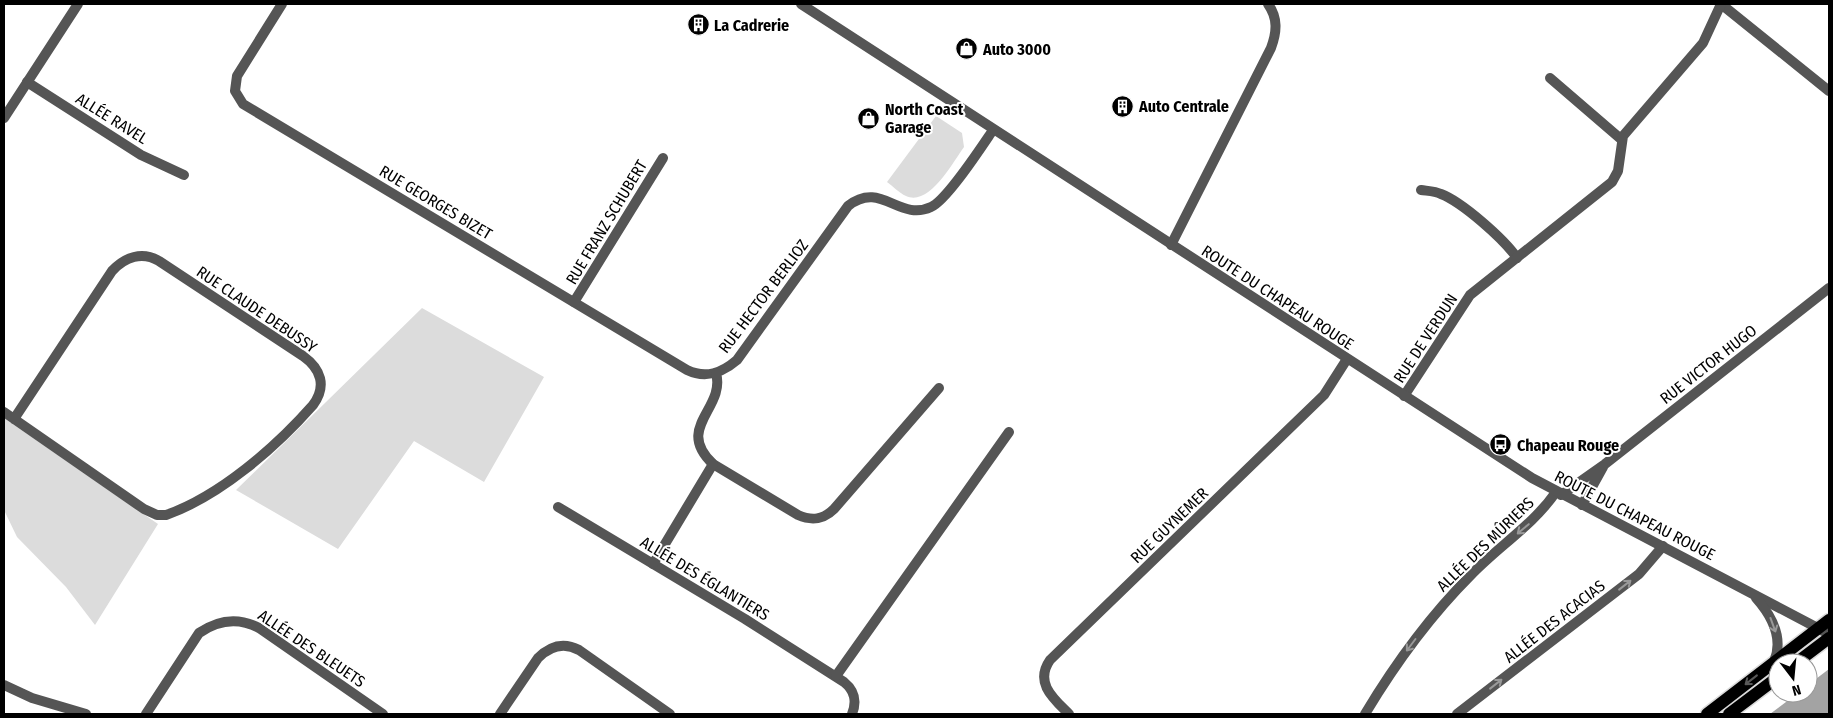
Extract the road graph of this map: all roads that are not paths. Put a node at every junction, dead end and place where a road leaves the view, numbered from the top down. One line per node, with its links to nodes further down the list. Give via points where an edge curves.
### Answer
1 (78, 4): 7 (street)
2 (282, 4): 18 (street, RUE GEORGES BIZET, via 237,76 235,91 243,104)
3 (801, 4): 10 (street, ROUTE DU CHAPEAU ROUGE)
4 (1268, 4): 15 (street, via 1276,26 1271,48)
5 (1721, 4): 8 (street); 11 (street, via 1703,43)
6 (1550, 78): 11 (street)
7 (27, 82): 9 (street); 13 (street, ALLÉE RAVEL, via 141,155)
8 (1829, 91)
9 (4, 118)
10 (994, 130): 15 (street, ROUTE DU CHAPEAU ROUGE); 20 (street, RUE HECTOR BERLIOZ, via 934,206 912,210 871,196 848,206 737,360)
11 (1622, 140): 16 (street, RUE DE VERDUN, via 1618,171 1612,182)
12 (663, 158): 18 (street, RUE FRANZ SCHUBERT)
13 (184, 175)
14 (1421, 190): 16 (street, via 1449,198 1500,238)
15 (1171, 245): 19 (street, ROUTE DU CHAPEAU ROUGE)
16 (1516, 258): 22 (street, RUE DE VERDUN, via 1470,295)
17 (1829, 288): 27 (street, RUE VICTOR HUGO)
18 (574, 302): 20 (street, RUE GEORGES BIZET, via 687,370 701,375)
19 (1348, 359): 22 (street, ROUTE DU CHAPEAU ROUGE); 49 (street, RUE GUYNEMER, via 1324,395 1050,660 1044,674 1046,689)
20 (716, 373): 26 (street, RUE HECTOR BERLIOZ, via 718,390 698,432 700,447)
21 (939, 388): 26 (street, RUE HECTOR BERLIOZ, via 834,509 822,518 808,519 798,515)
22 (1404, 396): 28 (street, ROUTE DU CHAPEAU ROUGE)
23 (4, 412): 24 (street, RUE CLAUDE DEBUSSY)
24 (14, 419): 24 (street, RUE CLAUDE DEBUSSY, via 112,271 124,260 141,256 159,262 303,356 314,364 321,378 320,394 313,405 242,472 214,492 166,515 144,509)
25 (1009, 432): 40 (street)
26 (713, 464): 32 (street)
27 (1605, 464): 28 (street, RUE VICTOR HUGO); 29 (street, RUE VICTOR HUGO)
28 (1558, 494): 29 (street, ROUTE DU CHAPEAU ROUGE); 50 (street, ALLÉE DES MÛRIERS, one-way to 50, via 1478,568 1437,612 1401,658)
29 (1582, 505): 31 (street, ROUTE DU CHAPEAU ROUGE)
30 (558, 507): 32 (street, ALLÉE DES ÉGLANTIERS)
31 (1663, 546): 33 (street, ROUTE DU CHAPEAU ROUGE); 51 (street, ALLÉE DES ACACIAS, one-way to 31, via 1639,574)
32 (653, 564): 40 (street, ALLÉE DES ÉGLANTIERS)
33 (1752, 593): 35 (street, ROUTE DU CHAPEAU ROUGE); 36 (street, ROUTE DU CHAPEAU ROUGE, one-way to 36, via 1775,628)
34 (1829, 620): 35 (main road)
35 (1825, 634): 37 (main road); 38 (main road)
36 (1776, 653)
37 (1790, 653)
38 (1806, 653)
39 (1768, 667): 52 (main road, one-way to 52)
40 (836, 676): 48 (street, ALLÉE DES ÉGLANTIERS, via 854,695)
41 (4, 685): 43 (street, via 38,700)
42 (1768, 685): 53 (main road)
43 (86, 714)
44 (146, 714): 45 (street, ALLÉE DES BLEUETS, via 199,633 218,623 234,621 247,622 259,628)
45 (383, 714)
46 (500, 714): 47 (street, via 538,658 562,646 579,650)
47 (670, 714)
48 (852, 714)
49 (1069, 714)
50 (1365, 714)
51 (1457, 714)
52 (1707, 714)
53 (1729, 714)

